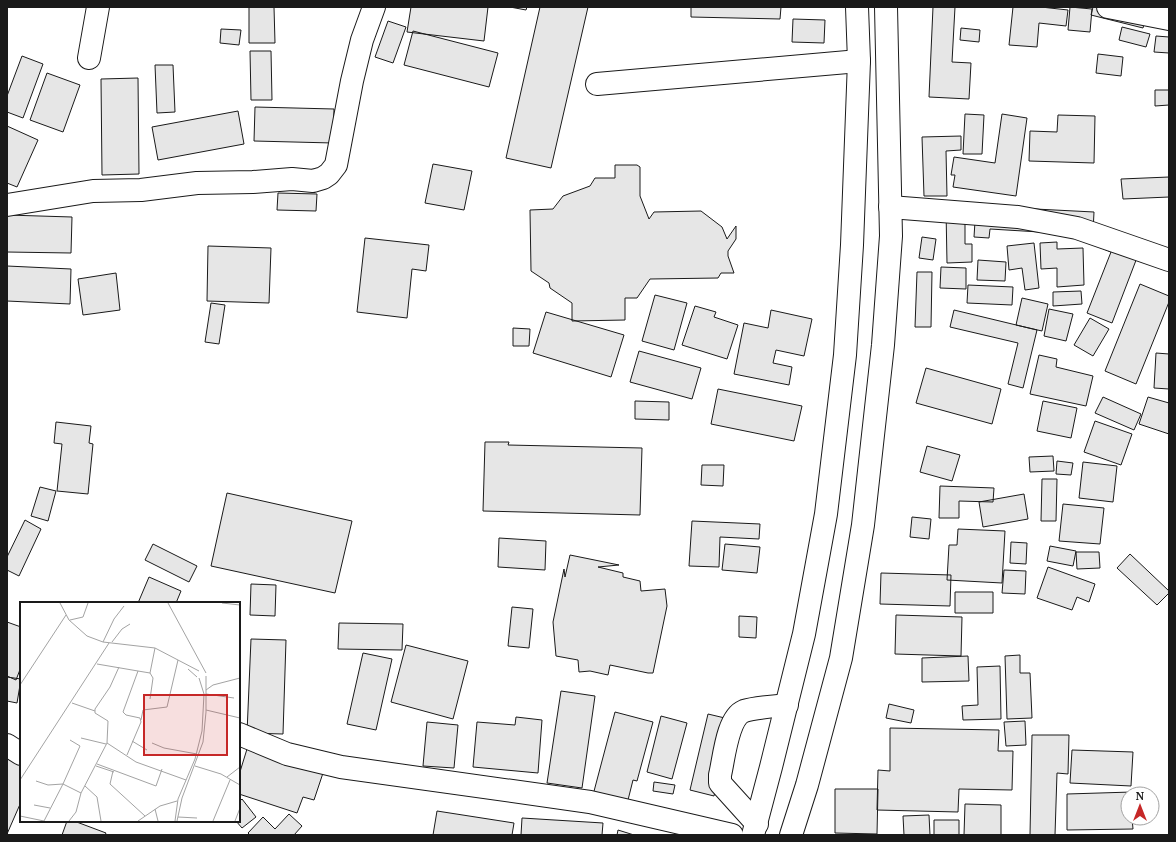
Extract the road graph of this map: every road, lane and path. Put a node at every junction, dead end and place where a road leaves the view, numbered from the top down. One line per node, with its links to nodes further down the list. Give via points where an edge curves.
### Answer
1 (98, 7): 7 (main road)
2 (374, 7): 10 (main road, via 362,40 352,81 336,165 323,178 313,181 292,179 197,183 141,190 92,191)
3 (857, 7): 8 (main road)
4 (886, 7): 11 (main road)
5 (1108, 7): 6 (main road)
6 (1169, 19)
7 (89, 58)
8 (859, 61): 9 (main road); 13 (main road, via 845,355 826,514 804,634)
9 (597, 84)
10 (7, 204)
11 (890, 207): 12 (main road, via 1018,217 1077,228); 19 (main road, via 891,236 884,345 863,525 841,658)
12 (1169, 260)
13 (787, 705): 17 (main road); 17 (main road, via 744,711 735,718 729,732 720,783)
14 (240, 734): 18 (main road, via 287,754 341,767 590,802)
15 (7, 745): 16 (main road)
16 (20, 753)
17 (755, 830)
18 (732, 835)
19 (792, 835)

